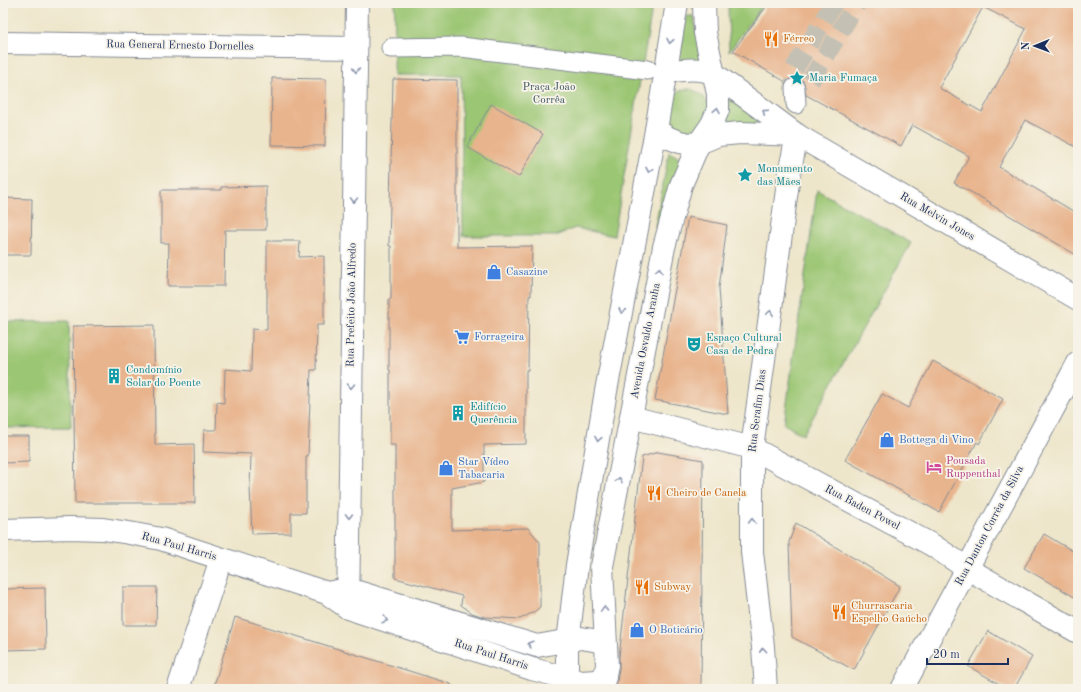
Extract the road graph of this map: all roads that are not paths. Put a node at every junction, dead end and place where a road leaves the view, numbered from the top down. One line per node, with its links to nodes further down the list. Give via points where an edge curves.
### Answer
1 (357, 3): 5 (street, Rua Prefeito João Alfredo)
2 (677, 3): 7 (street, one-way to 7)
3 (704, 3): 8 (street, Avenida Osvaldo Aranha, via 705,33)
4 (3, 43): 5 (street, Rua General Ernesto Dornelles)
5 (356, 48): 19 (street, Rua Prefeito João Alfredo, one-way to 19)
6 (391, 48): 7 (street, via 461,46)
7 (657, 71): 8 (street, via 693,69); 9 (street)
8 (713, 74): 10 (street, Rua Melvin Jones, one-way to 8); 11 (street, Avenida Osvaldo Aranha, one-way to 8, via 718,110 718,94)
9 (656, 130): 11 (street, via 680,142); 22 (street, one-way to 22, via 606,391 577,565)
10 (797, 135): 11 (street, Rua Melvin Jones, via 740,132 718,135); 12 (street, Rua Melvin Jones); 15 (street, Rua Serafim Dias, one-way to 10, via 789,175)
11 (699, 143): 14 (street, Avenida Osvaldo Aranha, one-way to 11, via 664,247 681,185)
12 (1078, 299)
13 (1078, 363): 18 (street, Rua Danton Corrêa da Silva)
14 (631, 417): 15 (street, Rua Baden Powel); 23 (street, Avenida Osvaldo Aranha, one-way to 14, via 602,566)
15 (752, 448): 18 (street, Rua Baden Powel, via 932,545); 28 (street, Rua Serafim Dias, one-way to 15, via 752,552)
16 (3, 530): 17 (street, Rua Paul Harris, via 103,529 161,539)
17 (221, 559): 19 (street, Rua Paul Harris); 27 (street)
18 (968, 569): 20 (street, Rua Baden Powel); 29 (street, Rua Danton Corrêa da Silva)
19 (341, 597): 21 (street, Rua Paul Harris); 24 (street, Rua Paul Harris, one-way to 24)
20 (1078, 632)
21 (490, 633): 22 (street, Rua Paul Harris, one-way to 21, via 537,646); 24 (street)
22 (568, 640): 23 (street, Rua Paul Harris, via 581,638); 25 (street)
23 (605, 642): 26 (street, Avenida Osvaldo Aranha, via 607,665)
24 (485, 654): 25 (street, Rua Paul Harris)
25 (567, 683): 26 (street, Rua Paul Harris)
26 (604, 683)
27 (178, 689)
28 (766, 689)
29 (902, 689)

